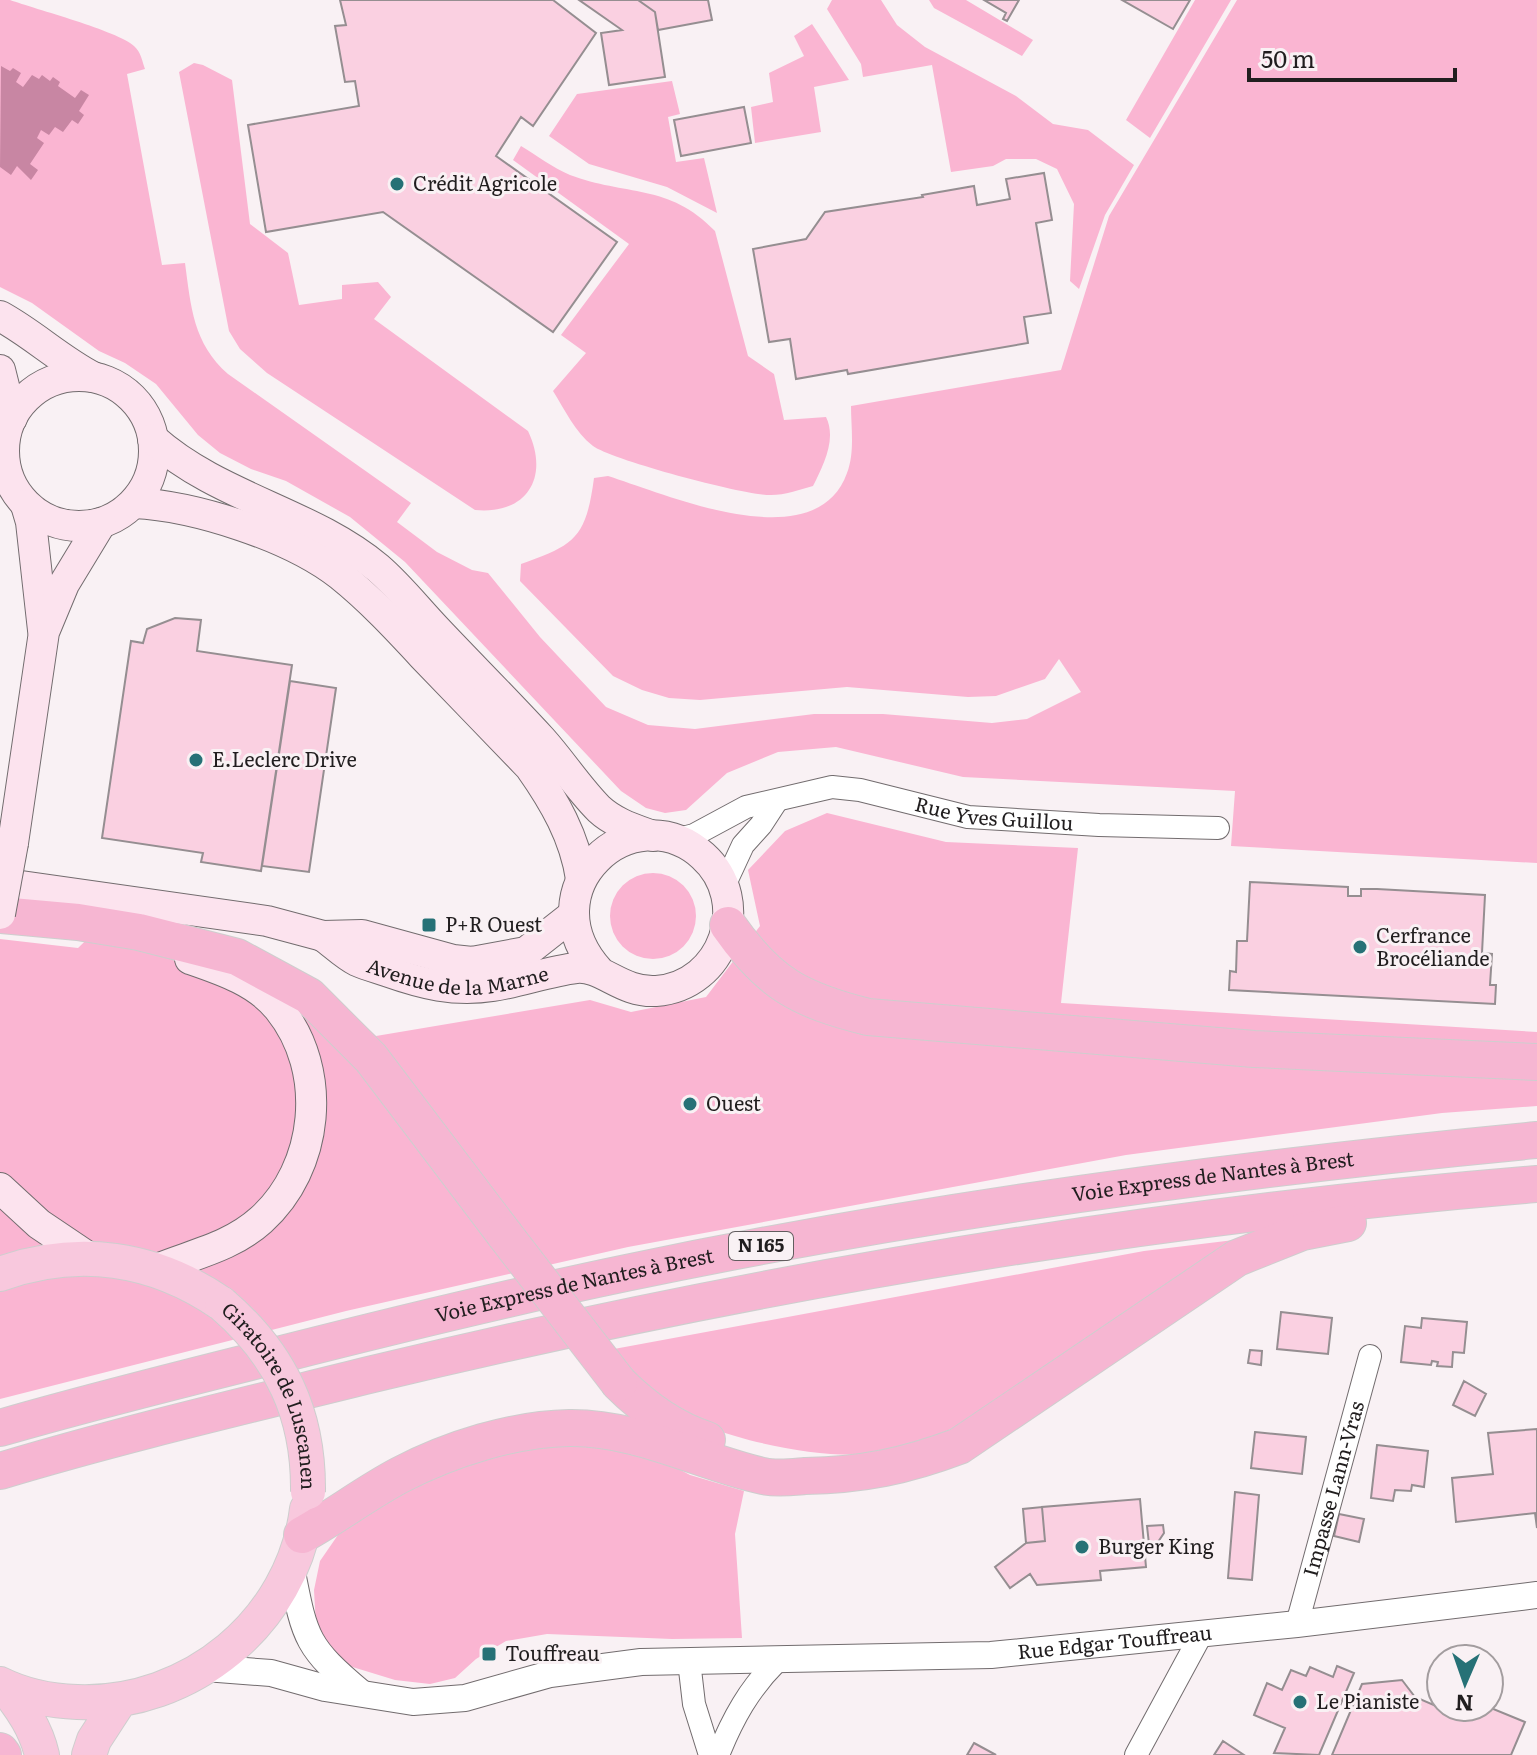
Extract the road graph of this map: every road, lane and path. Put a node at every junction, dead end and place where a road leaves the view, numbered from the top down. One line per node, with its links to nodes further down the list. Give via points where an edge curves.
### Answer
1 (0, 316): 3 (main road)
2 (0, 370): 4 (main road)
3 (93, 377): 4 (main road, via 46,384 22,402); 5 (main road, via 133,399)
4 (12, 418): 7 (main road, via 5,434 5,463 14,490)
5 (153, 439): 6 (main road, via 151,473); 12 (main road, via 198,471 317,527 379,570 543,742 601,811 624,826)
6 (134, 503): 8 (main road); 13 (main road, via 185,508 232,522 298,549 338,573 530,767 570,836)
7 (26, 505): 8 (main road, via 61,525); 9 (main road)
8 (101, 523): 9 (main road, via 64,584)
9 (44, 632): 19 (main road, bridge)
10 (776, 802): 11 (street, Rue Yves Guillou, via 832,787 968,817); 12 (street, Rue Yves Guillou, via 746,807 694,835); 15 (street, via 743,845)
11 (1218, 828)
12 (664, 838): 13 (main road, via 635,838 611,847); 15 (main road, via 699,853)
13 (581, 879): 18 (main road)
14 (0, 883): 17 (main road, Avenue de la Marne)
15 (724, 886): 20 (main road)
16 (0, 895): 17 (main road, Avenue de la Marne)
17 (89, 897): 21 (main road, Avenue de la Marne, via 267,921)
18 (573, 915): 21 (main road, Avenue de la Marne, via 526,952 472,962 362,935); 22 (main road, via 580,946)
19 (0, 917): 29 (main road, via 135,945 223,971 247,982 279,1009 303,1052 312,1104 309,1136 282,1196 263,1218 224,1246); 34 (highway, bridge, via 139,932 237,957 309,996 371,1058 640,1404 695,1436 768,1460)
20 (728, 925): 22 (main road, via 718,953 684,984 640,991); 23 (highway, via 753,959 783,986 824,1006 868,1017 1254,1049)
21 (323, 936): 22 (main road, Avenue de la Marne, via 357,961 434,987 493,986 578,967)
22 (599, 971)
23 (1537, 1062)
24 (1537, 1140): 32 (highway, Voie Express de Nantes à Brest / N 165, via 1110,1190 781,1243 519,1296)
25 (1537, 1184): 33 (highway, Voie Express de Nantes à Brest / N 165, via 1229,1215 810,1280 521,1339)
26 (0, 1188): 28 (main road, via 39,1224)
27 (1537, 1204): 34 (highway, via 1333,1225 1270,1243 1225,1265 959,1446 891,1469)
28 (88, 1257): 29 (main road, Giratoire de Luscanen); 30 (main road, Giratoire de Luscanen, via 42,1261)
29 (157, 1269): 35 (main road, Giratoire de Luscanen, bridge, via 222,1304 257,1337 288,1388 306,1445 308,1492)
30 (0, 1274)
31 (1370, 1356): 37 (street, Impasse Lann-Vras)
32 (0, 1428)
33 (0, 1471)
34 (848, 1476): 35 (highway, via 766,1477 606,1429 533,1431 426,1463 349,1504)
35 (296, 1551): 41 (main road, Giratoire de Luscanen, via 275,1597 255,1624); 43 (street, via 300,1619 309,1643)
36 (1537, 1595): 37 (street, Rue Edgar Touffreau)
37 (1297, 1624): 38 (street, Rue Edgar Touffreau)
38 (1202, 1633): 40 (street, Rue Edgar Touffreau, via 991,1655); 49 (street)
39 (689, 1661): 40 (street, Rue Edgar Touffreau); 43 (street, Rue Edgar Touffreau, via 550,1674 465,1698 413,1702); 47 (street, via 694,1704)
40 (777, 1661): 48 (street, via 748,1692)
41 (205, 1668): 43 (street, Rue Edgar Touffreau, via 271,1673); 44 (main road, Giratoire de Luscanen, via 178,1683)
42 (2, 1686): 44 (main road, Giratoire de Luscanen, via 61,1702); 45 (main road, via 22,1709)
43 (361, 1693)
44 (120, 1700): 46 (main road)
45 (42, 1755)
46 (89, 1755)
47 (710, 1755)
48 (718, 1755)
49 (1136, 1755)

